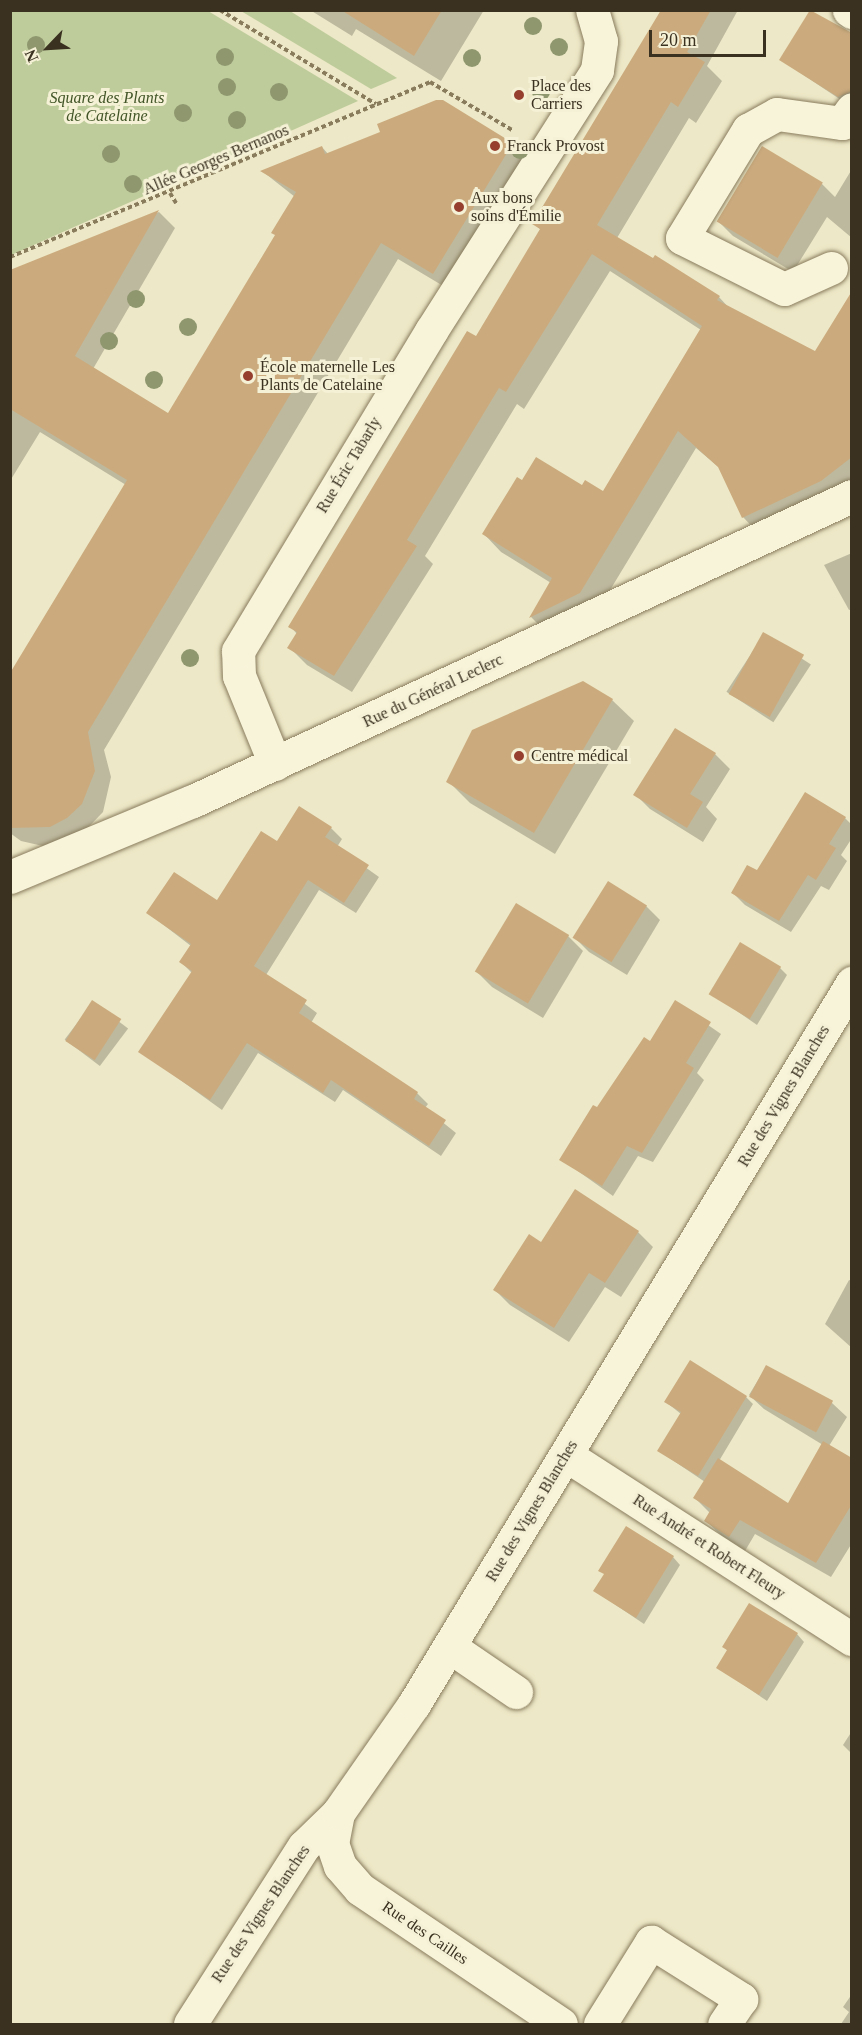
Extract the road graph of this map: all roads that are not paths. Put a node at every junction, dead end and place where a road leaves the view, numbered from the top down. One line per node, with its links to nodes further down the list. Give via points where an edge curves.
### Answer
1 (592, 10): 5 (street, Rue Éric Tabarly, via 601,41 597,70 415,357 238,651 239,676)
2 (852, 109): 3 (street, via 842,123 777,114 748,130 682,237 784,289)
3 (831, 268)
4 (852, 496): 5 (street, Rue du Général Leclerc)
5 (275, 764): 6 (street, Rue du Général Leclerc)
6 (10, 877)
7 (852, 983): 8 (street, Rue des Vignes Blanches)
8 (566, 1455): 9 (street, Rue André et Robert Fleury); 10 (street, Rue des Vignes Blanches)
9 (852, 1639)
10 (450, 1647): 11 (street); 12 (street, Rue des Vignes Blanches)
11 (516, 1692)
12 (338, 1813): 13 (street, Rue des Vignes Blanches, via 304,1846); 14 (street, Rue des Cailles, via 332,1843 340,1866 360,1889)
13 (190, 2025)
14 (561, 2025)
15 (600, 2025): 16 (street, via 651,1942 741,1999)
16 (724, 2025)

